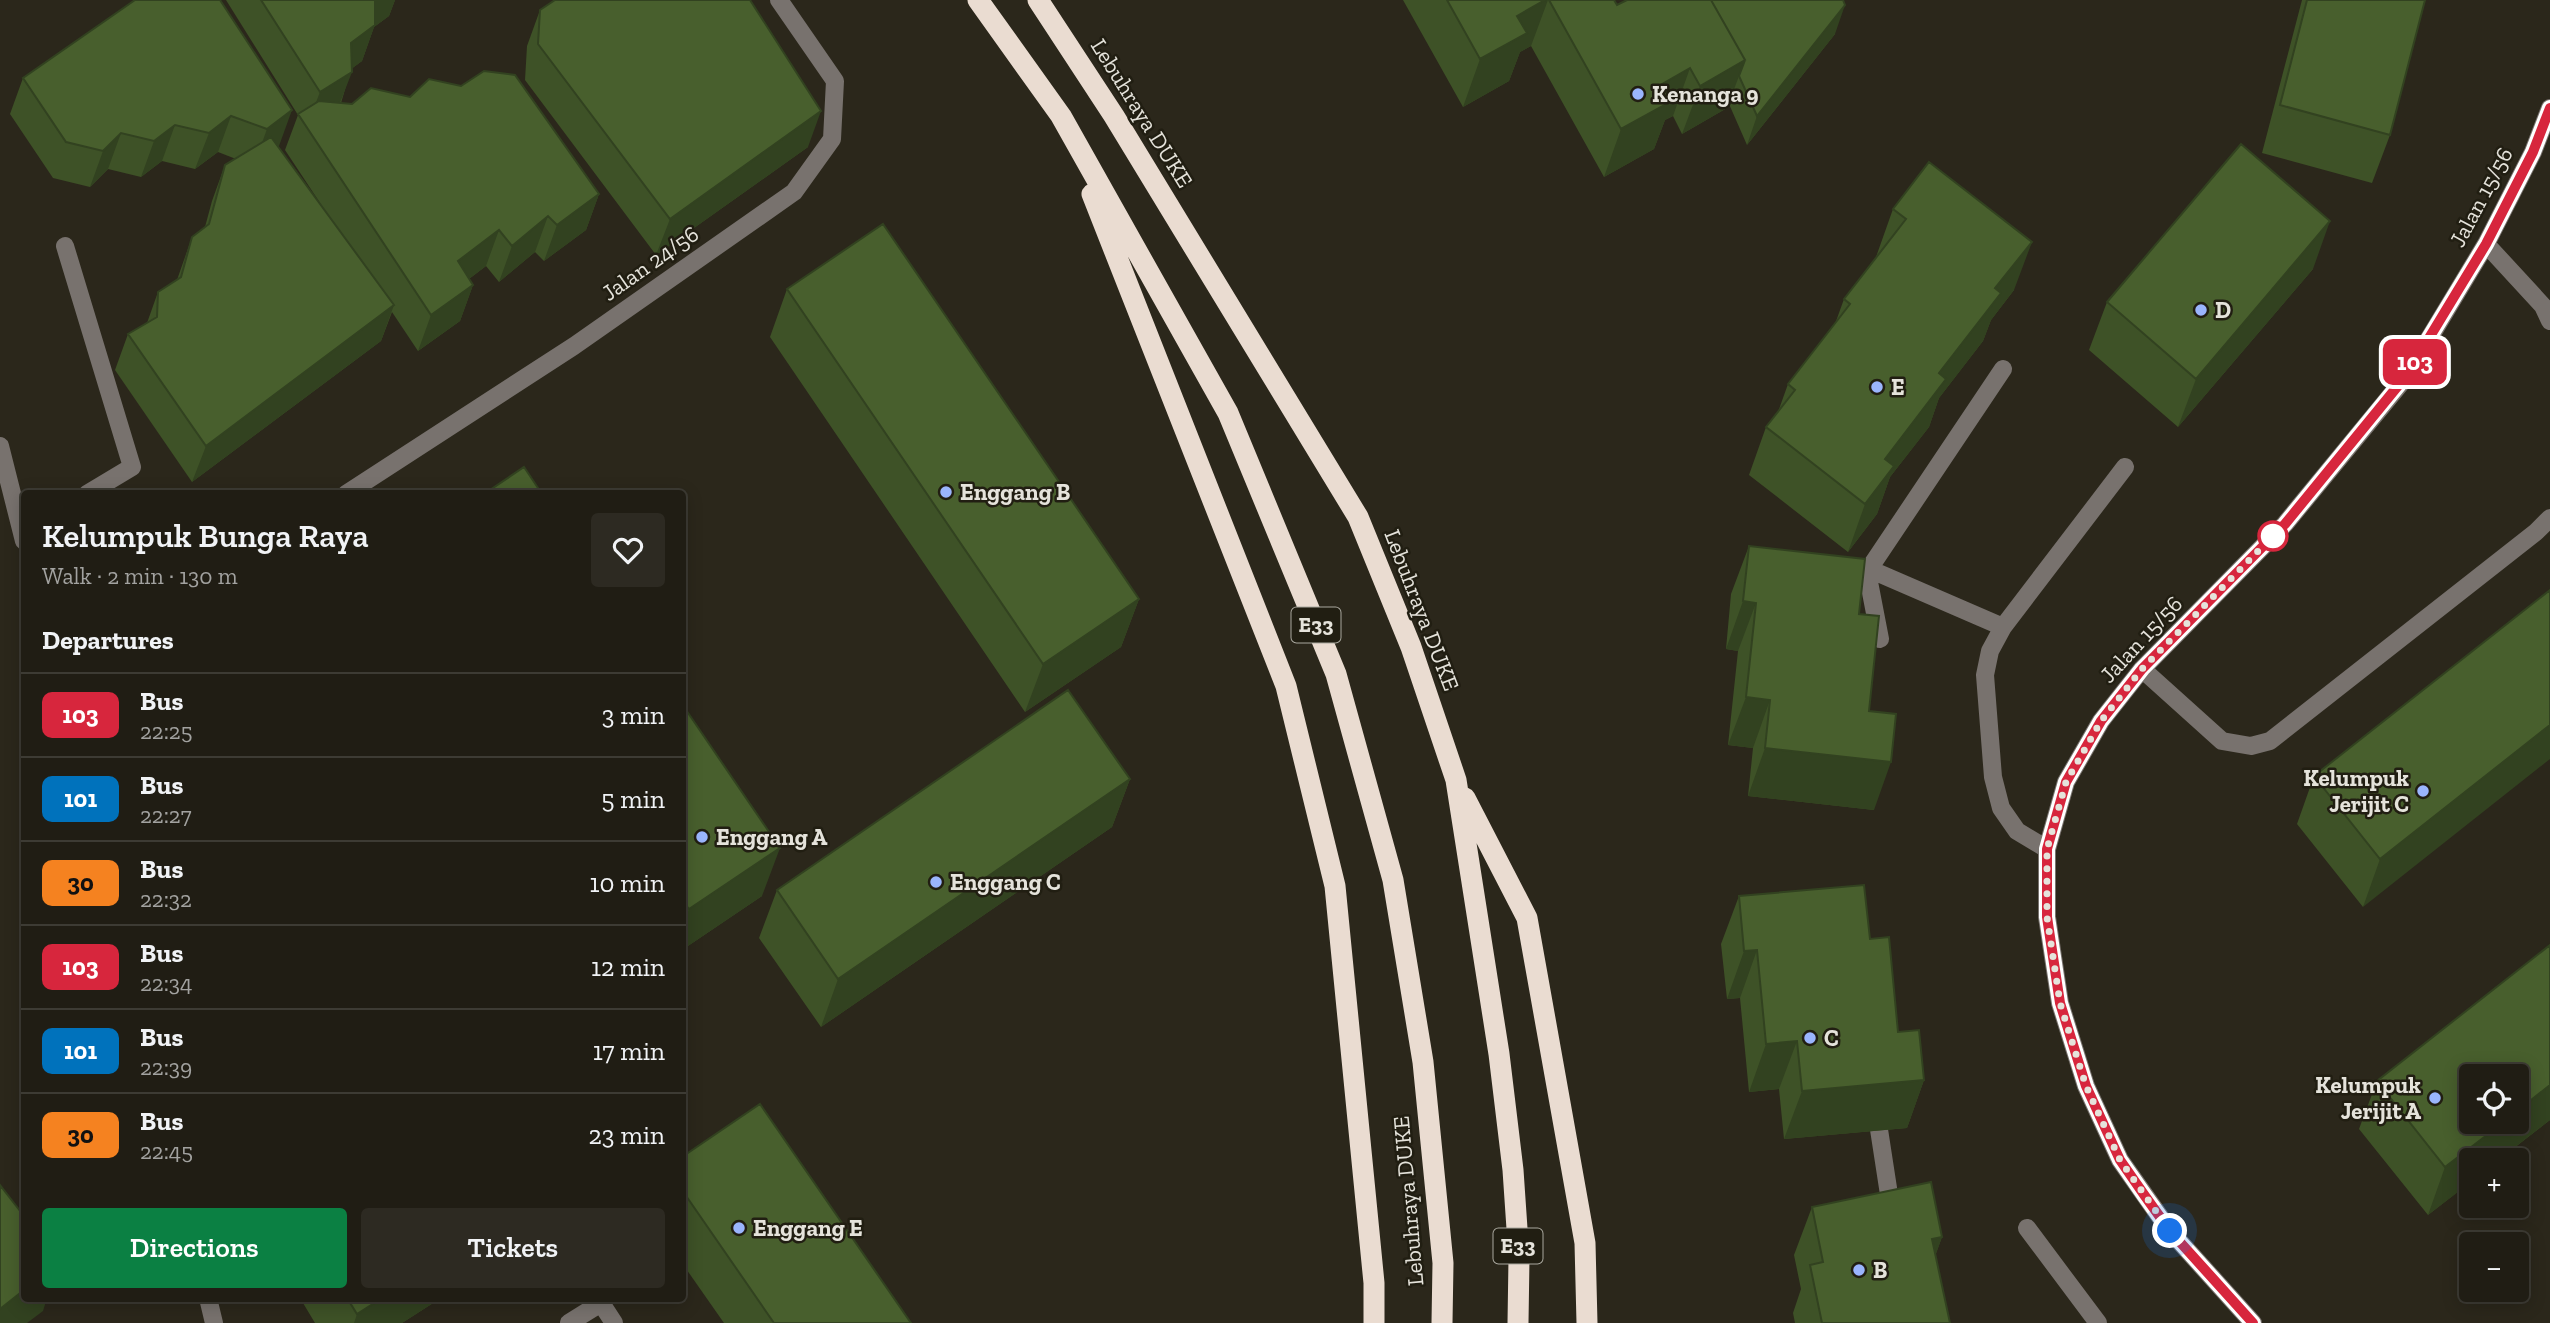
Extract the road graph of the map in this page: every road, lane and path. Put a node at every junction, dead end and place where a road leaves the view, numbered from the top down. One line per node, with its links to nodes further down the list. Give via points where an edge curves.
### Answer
1 (779, 0): 13 (street, Jalan 24/56, via 835,81 832,139 794,192 574,346)
2 (978, 0): 5 (highway, Lebuhraya DUKE / E33)
3 (1038, 0): 20 (highway, Lebuhraya DUKE / E33, via 1114,116 1358,517 1411,646)
4 (2550, 108): 6 (street, Jalan 15/56)
5 (1061, 116): 29 (highway, via 1286,686 1335,886 1374,1283); 30 (highway, Lebuhraya DUKE / E33, via 1228,413 1336,674 1393,880 1423,1062 1443,1264)
6 (2486, 244): 8 (street, via 2543,306); 19 (street, Jalan 15/56, via 2397,387 2285,524)
7 (65, 246): 12 (street, via 132,467)
8 (2550, 321)
9 (2003, 369): 16 (street)
10 (0, 446): 15 (street)
11 (2125, 467): 17 (street)
12 (94, 490)
13 (352, 490)
14 (2550, 518): 19 (street, via 2270,741 2251,746 2222,741)
15 (21, 524)
16 (1869, 569): 17 (street); 18 (street)
17 (2003, 626): 21 (street, via 1990,651 1985,675 1993,777 2001,808 2017,831)
18 (1880, 639)
19 (2142, 669): 21 (street, Jalan 15/56, via 2101,721 2066,782)
20 (1456, 780): 31 (highway, Lebuhraya DUKE / E33, via 1513,1170); 32 (highway, via 1527,918 1585,1243)
21 (2047, 849): 34 (street, Jalan 15/56, via 2047,917 2060,1003 2086,1086 2127,1171 2170,1231)
22 (1874, 1099): 24 (street)
23 (2027, 1228): 33 (street)
24 (1894, 1229)
25 (209, 1302): 26 (street)
26 (214, 1323)
27 (569, 1323): 28 (street, via 601,1303)
28 (614, 1323)
29 (1374, 1323)
30 (1442, 1323)
31 (1518, 1323)
32 (1587, 1323)
33 (2098, 1323)
34 (2253, 1323)

